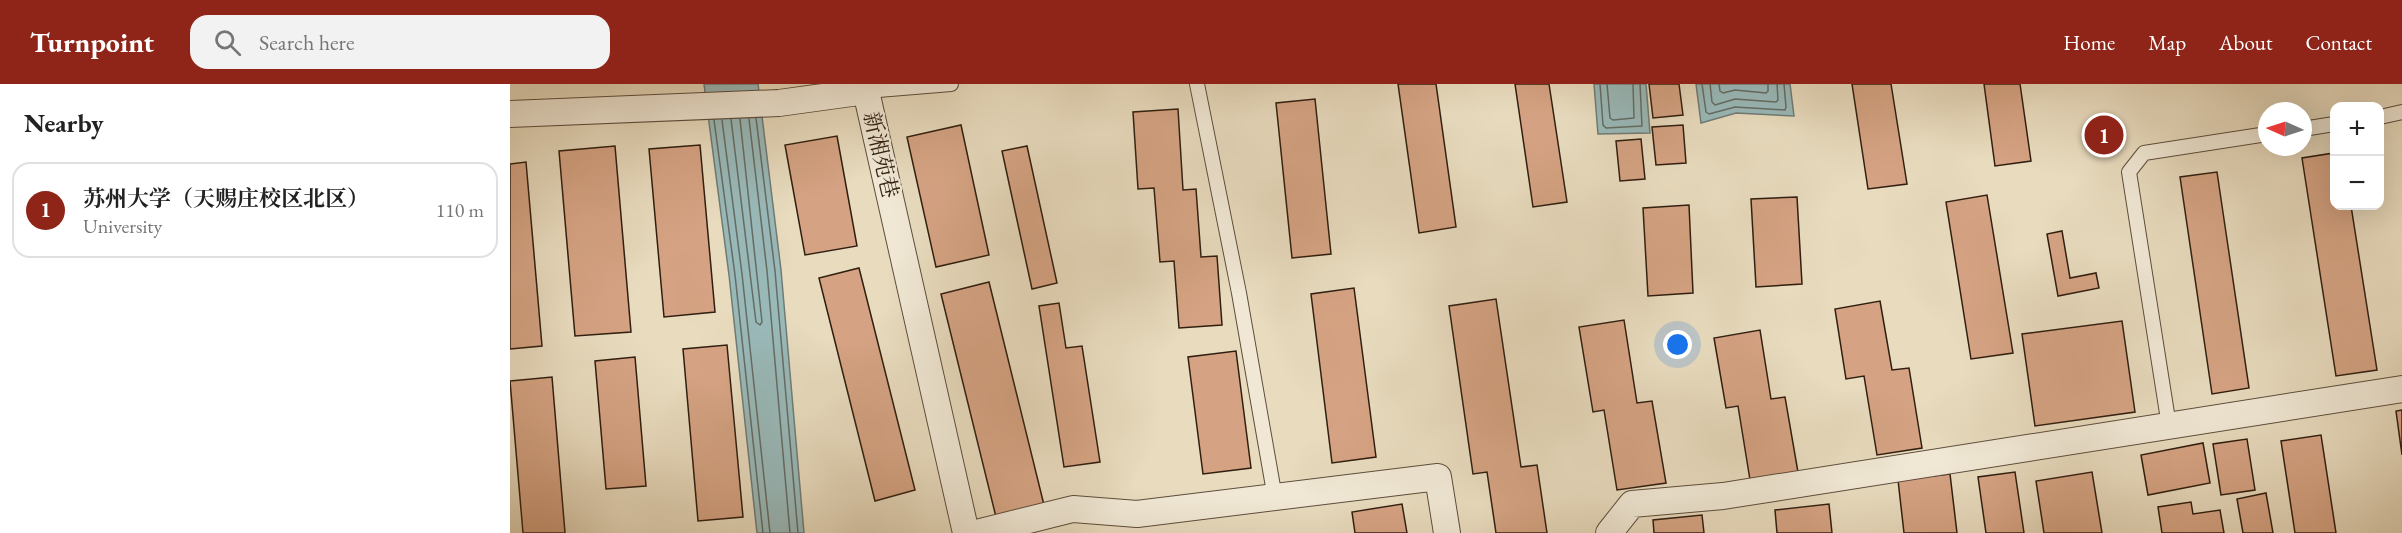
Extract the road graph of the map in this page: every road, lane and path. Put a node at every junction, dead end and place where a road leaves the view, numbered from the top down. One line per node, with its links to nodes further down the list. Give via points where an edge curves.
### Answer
1 (951, 84): 3 (lane)
2 (1197, 84): 12 (lane)
3 (866, 91): 5 (street, 新湘苑巷, via 769,103); 13 (street, 新湘苑巷)
4 (2402, 112): 6 (lane)
5 (510, 114)
6 (2384, 116)
7 (2330, 125): 8 (lane)
8 (2312, 128)
9 (2258, 135): 11 (lane, via 2144,153 2129,172)
10 (2402, 389): 11 (street)
11 (2169, 426): 16 (street, via 1723,496 1632,504)
12 (1275, 498): 14 (street, via 1137,514 1073,509); 15 (street, via 1438,477)
13 (966, 533)
14 (976, 533)
15 (1447, 533)
16 (1609, 533)

